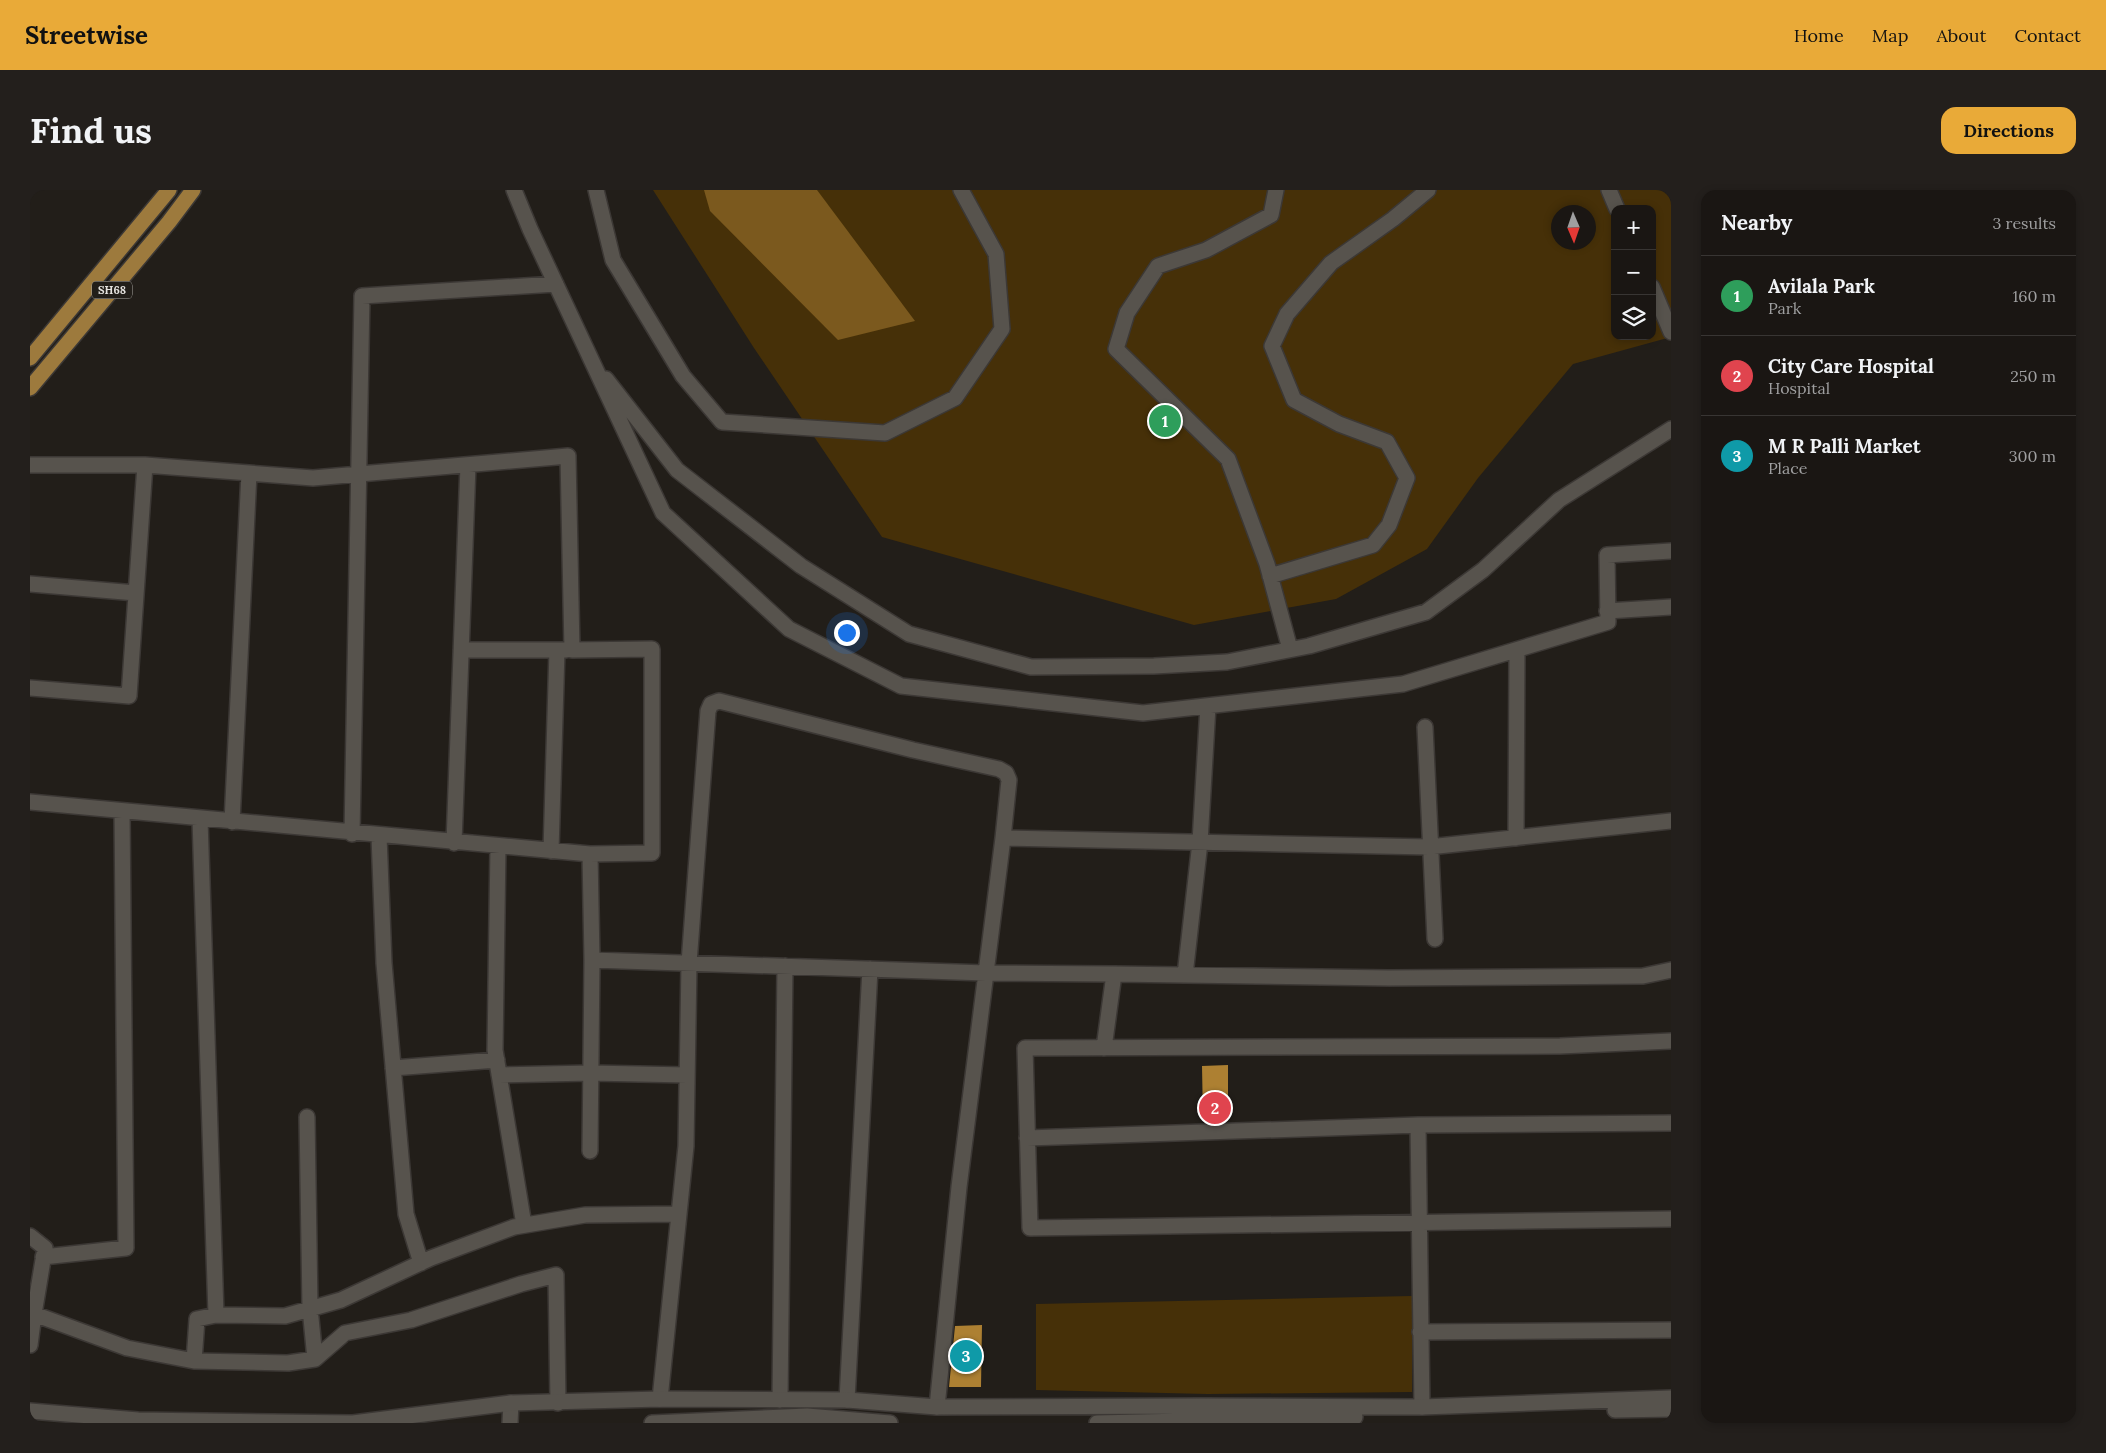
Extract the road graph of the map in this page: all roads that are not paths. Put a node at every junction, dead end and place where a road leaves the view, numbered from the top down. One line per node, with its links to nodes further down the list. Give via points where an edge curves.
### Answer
1 (169, 190): 13 (main road, SH68)
2 (193, 190): 15 (main road, SH68)
3 (514, 190): 10 (street)
4 (596, 190): 5 (street, via 613,260 683,376 722,422 885,432 955,398 1002,329 996,254)
5 (961, 190)
6 (1276, 190): 23 (street, via 1271,215 1206,250 1158,266 1127,313 1116,349 1228,459)
7 (1428, 190): 23 (street, via 1331,262 1287,314 1272,346 1294,400 1339,424 1387,442 1407,478 1389,525 1373,545)
8 (1609, 190): 9 (street)
9 (1616, 205)
10 (556, 284): 14 (street); 21 (street, via 362,296)
11 (1655, 295): 12 (street)
12 (1671, 332)
13 (30, 358)
14 (591, 360): 30 (street, via 678,470 801,566 909,634 1031,667 1218,662); 33 (street, via 662,513 789,630 901,686 1143,713)
15 (30, 388)
16 (1671, 429): 30 (street, via 1560,500 1483,570 1426,612)
17 (30, 465): 18 (street)
18 (146, 465): 20 (street); 25 (street)
19 (468, 465): 21 (street); 28 (street); 29 (street, via 568,456)
20 (249, 473): 21 (street, via 313,478); 39 (street)
21 (358, 474): 40 (street)
22 (1671, 551): 27 (street, via 1607,556)
23 (1270, 576): 30 (street)
24 (30, 584): 25 (street)
25 (136, 593): 32 (street, via 129,696)
26 (1671, 607): 27 (street)
27 (1608, 611): 31 (street, via 1608,622)
28 (461, 650): 29 (street); 45 (street)
29 (564, 650): 48 (street); 49 (street, via 652,649 652,853)
30 (1290, 650)
31 (1517, 650): 33 (street, via 1403,684); 43 (street)
32 (30, 688)
33 (1208, 706): 44 (street)
34 (1425, 727): 47 (street)
35 (30, 802): 36 (street)
36 (122, 811): 37 (street); 75 (street, via 126,1248)
37 (200, 819): 39 (street); 80 (street)
38 (1671, 821): 43 (street)
39 (232, 822): 40 (street)
40 (352, 834): 41 (street)
41 (379, 836): 45 (street); 61 (street, via 384,963)
42 (1003, 838): 44 (street); 52 (street, via 1009,780 999,769 719,701 711,704); 56 (street)
43 (1516, 838): 47 (street)
44 (1200, 842): 47 (street); 58 (street)
45 (454, 843): 46 (street)
46 (498, 846): 48 (street); 62 (street, via 495,1050)
47 (1429, 847): 50 (street)
48 (551, 851): 49 (street)
49 (590, 854): 51 (street)
50 (1435, 939)
51 (592, 960): 52 (street); 63 (street)
52 (689, 963): 53 (street); 64 (street)
53 (785, 966): 54 (street); 88 (street)
54 (870, 969): 56 (street); 89 (street)
55 (1671, 970): 58 (street, via 1633,976 1389,978)
56 (986, 973): 57 (street); 92 (street)
57 (1114, 974): 58 (street); 60 (street)
58 (1185, 975)
59 (1671, 1041): 60 (street, via 1550,1046)
60 (1104, 1048): 68 (street, via 1025,1048)
61 (393, 1068): 62 (street); 76 (street, via 406,1214)
62 (498, 1068): 63 (street); 73 (street)
63 (591, 1073): 64 (street); 69 (street)
64 (687, 1074): 70 (street, via 686,1146)
65 (307, 1117): 78 (street)
66 (1671, 1123): 67 (street)
67 (1418, 1125): 68 (street); 72 (street)
68 (1027, 1138): 72 (street, via 1030,1228)
69 (590, 1151)
70 (679, 1214): 73 (street, via 585,1215); 87 (street)
71 (1671, 1219): 72 (street)
72 (1419, 1223): 82 (street)
73 (524, 1225): 76 (street)
74 (30, 1236): 75 (street, via 45,1248)
75 (43, 1257): 77 (street)
76 (421, 1263): 78 (street, via 341,1300)
77 (34, 1288): 79 (street)
78 (310, 1308): 80 (street, via 285,1316); 84 (street)
79 (34, 1314): 83 (street); 85 (street, via 127,1348)
80 (216, 1315): 85 (street, via 197,1319)
81 (1671, 1330): 82 (street)
82 (1420, 1332): 93 (street)
83 (30, 1345)
84 (315, 1359): 85 (street, via 288,1363); 90 (street, via 346,1333 412,1320 556,1275)
85 (194, 1361)
86 (1671, 1398): 93 (street)
87 (660, 1399): 88 (street); 90 (street)
88 (780, 1400): 89 (street)
89 (847, 1400): 92 (street)
90 (558, 1402): 91 (street)
91 (511, 1403): 97 (street); 98 (street)
92 (936, 1407): 96 (street)
93 (1422, 1407): 96 (street)
94 (1671, 1409): 96 (street)
95 (30, 1412): 97 (street, via 138,1420)
96 (1202, 1416): 101 (street)
97 (353, 1423)
98 (510, 1423)
99 (652, 1423): 100 (street, via 807,1416)
100 (890, 1423)
101 (1097, 1423)

